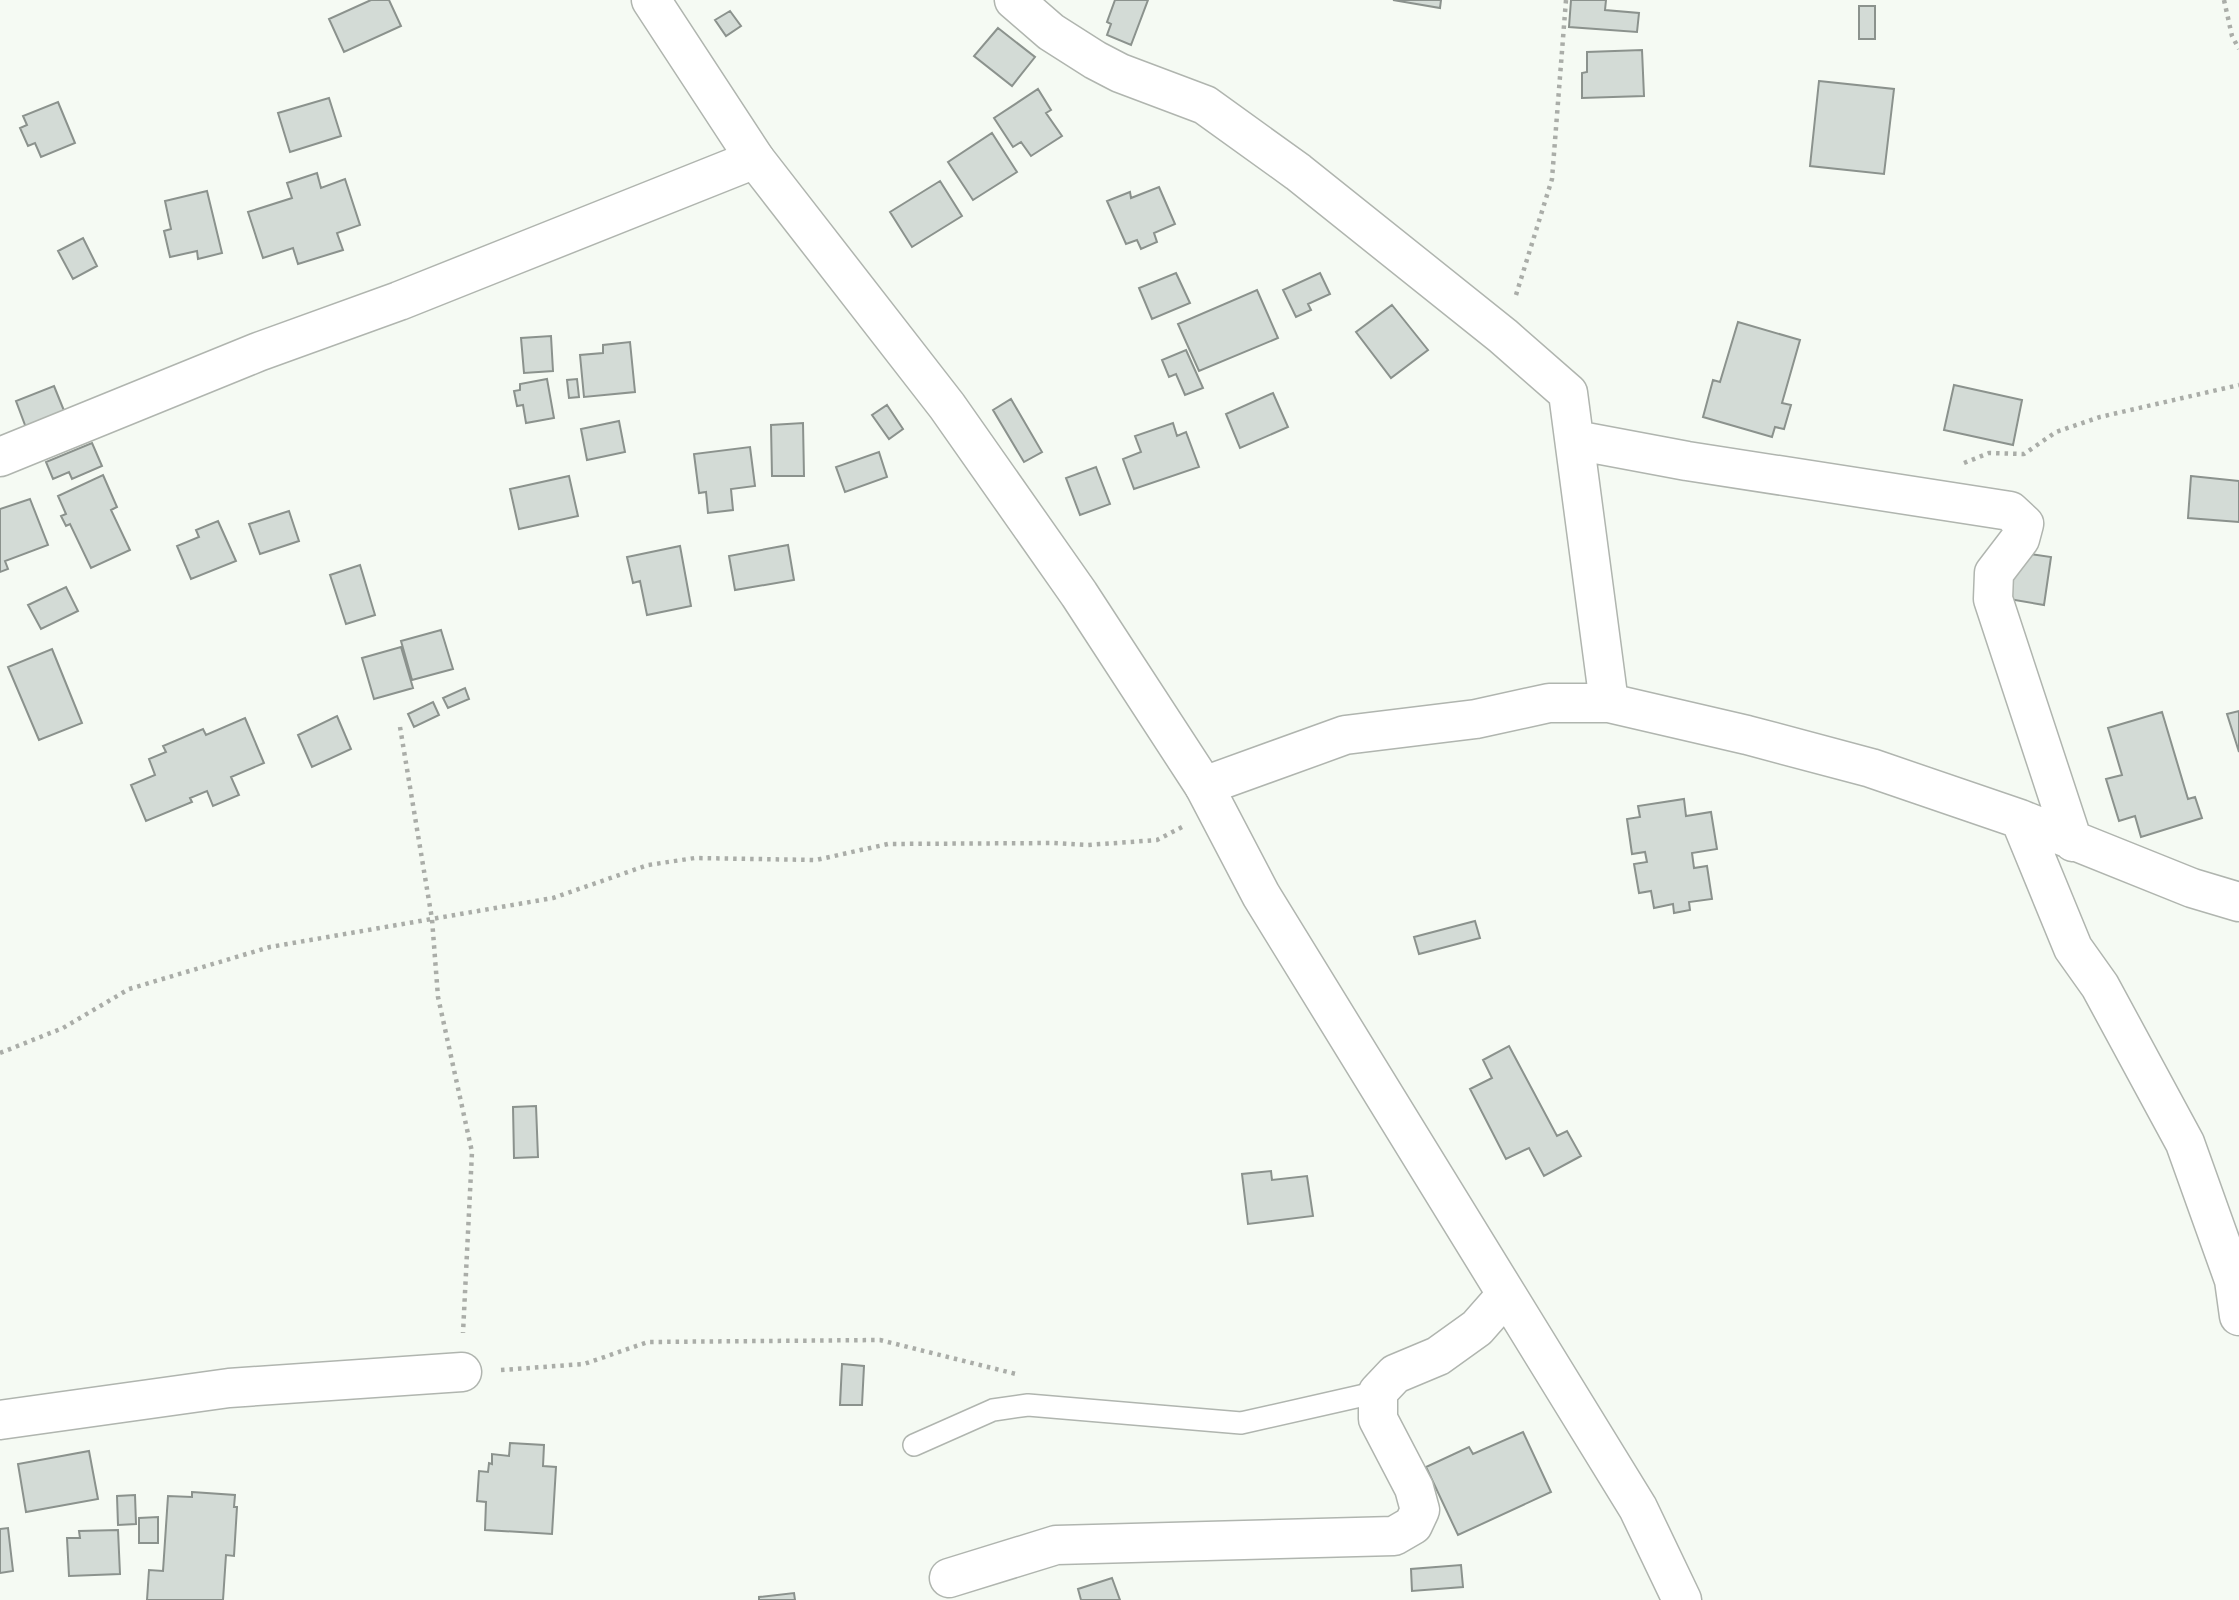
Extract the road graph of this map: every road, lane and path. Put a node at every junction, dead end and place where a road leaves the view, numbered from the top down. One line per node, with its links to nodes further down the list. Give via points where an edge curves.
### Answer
1 (651, 0): 6 (street)
2 (1014, 0): 7 (street, via 1051,32 1095,60 1205,106 1298,172)
3 (1566, 0): 7 (path, via 1552,179)
4 (2224, 0): 5 (path)
5 (2239, 49)
6 (755, 159): 10 (street); 14 (street, via 947,406 1079,594)
7 (1503, 336): 9 (street, via 1568,393)
8 (2239, 385): 11 (path, via 2099,417 2056,432 2024,454 1989,453)
9 (1575, 440): 12 (street); 16 (street, via 2010,511 2024,524 2020,539 1994,573 1993,599)
10 (0, 457)
11 (1952, 468)
12 (1609, 703): 14 (street, via 1549,703 1476,719 1345,735); 15 (street, via 1871,768)
13 (400, 727): 18 (path)
14 (1210, 798): 18 (path, via 1157,840 1088,845 888,844 816,860 695,858 648,865 553,898); 20 (street, via 1261,895)
15 (2020, 819): 16 (street); 21 (street, via 2073,948 2099,986 2185,1143 2234,1280)
16 (2073, 842): 17 (street)
17 (2239, 902)
18 (432, 919): 19 (path, via 270,947 129,989 63,1028); 22 (path, via 438,997 472,1152)
19 (0, 1054)
20 (1506, 1295): 24 (street, via 1477,1328 1438,1356 1395,1374); 28 (street, via 1638,1508)
21 (2239, 1316)
22 (461, 1372): 23 (path, via 584,1364 648,1342 880,1340); 25 (street, via 229,1388)
23 (1022, 1376)
24 (1378, 1392): 26 (lane, via 1241,1423 1028,1405 993,1410); 27 (street, via 1378,1419 1414,1488 1419,1510 1413,1525 1394,1535 1056,1545)
25 (0, 1420)
26 (914, 1445)
27 (949, 1578)
28 (1682, 1600)

